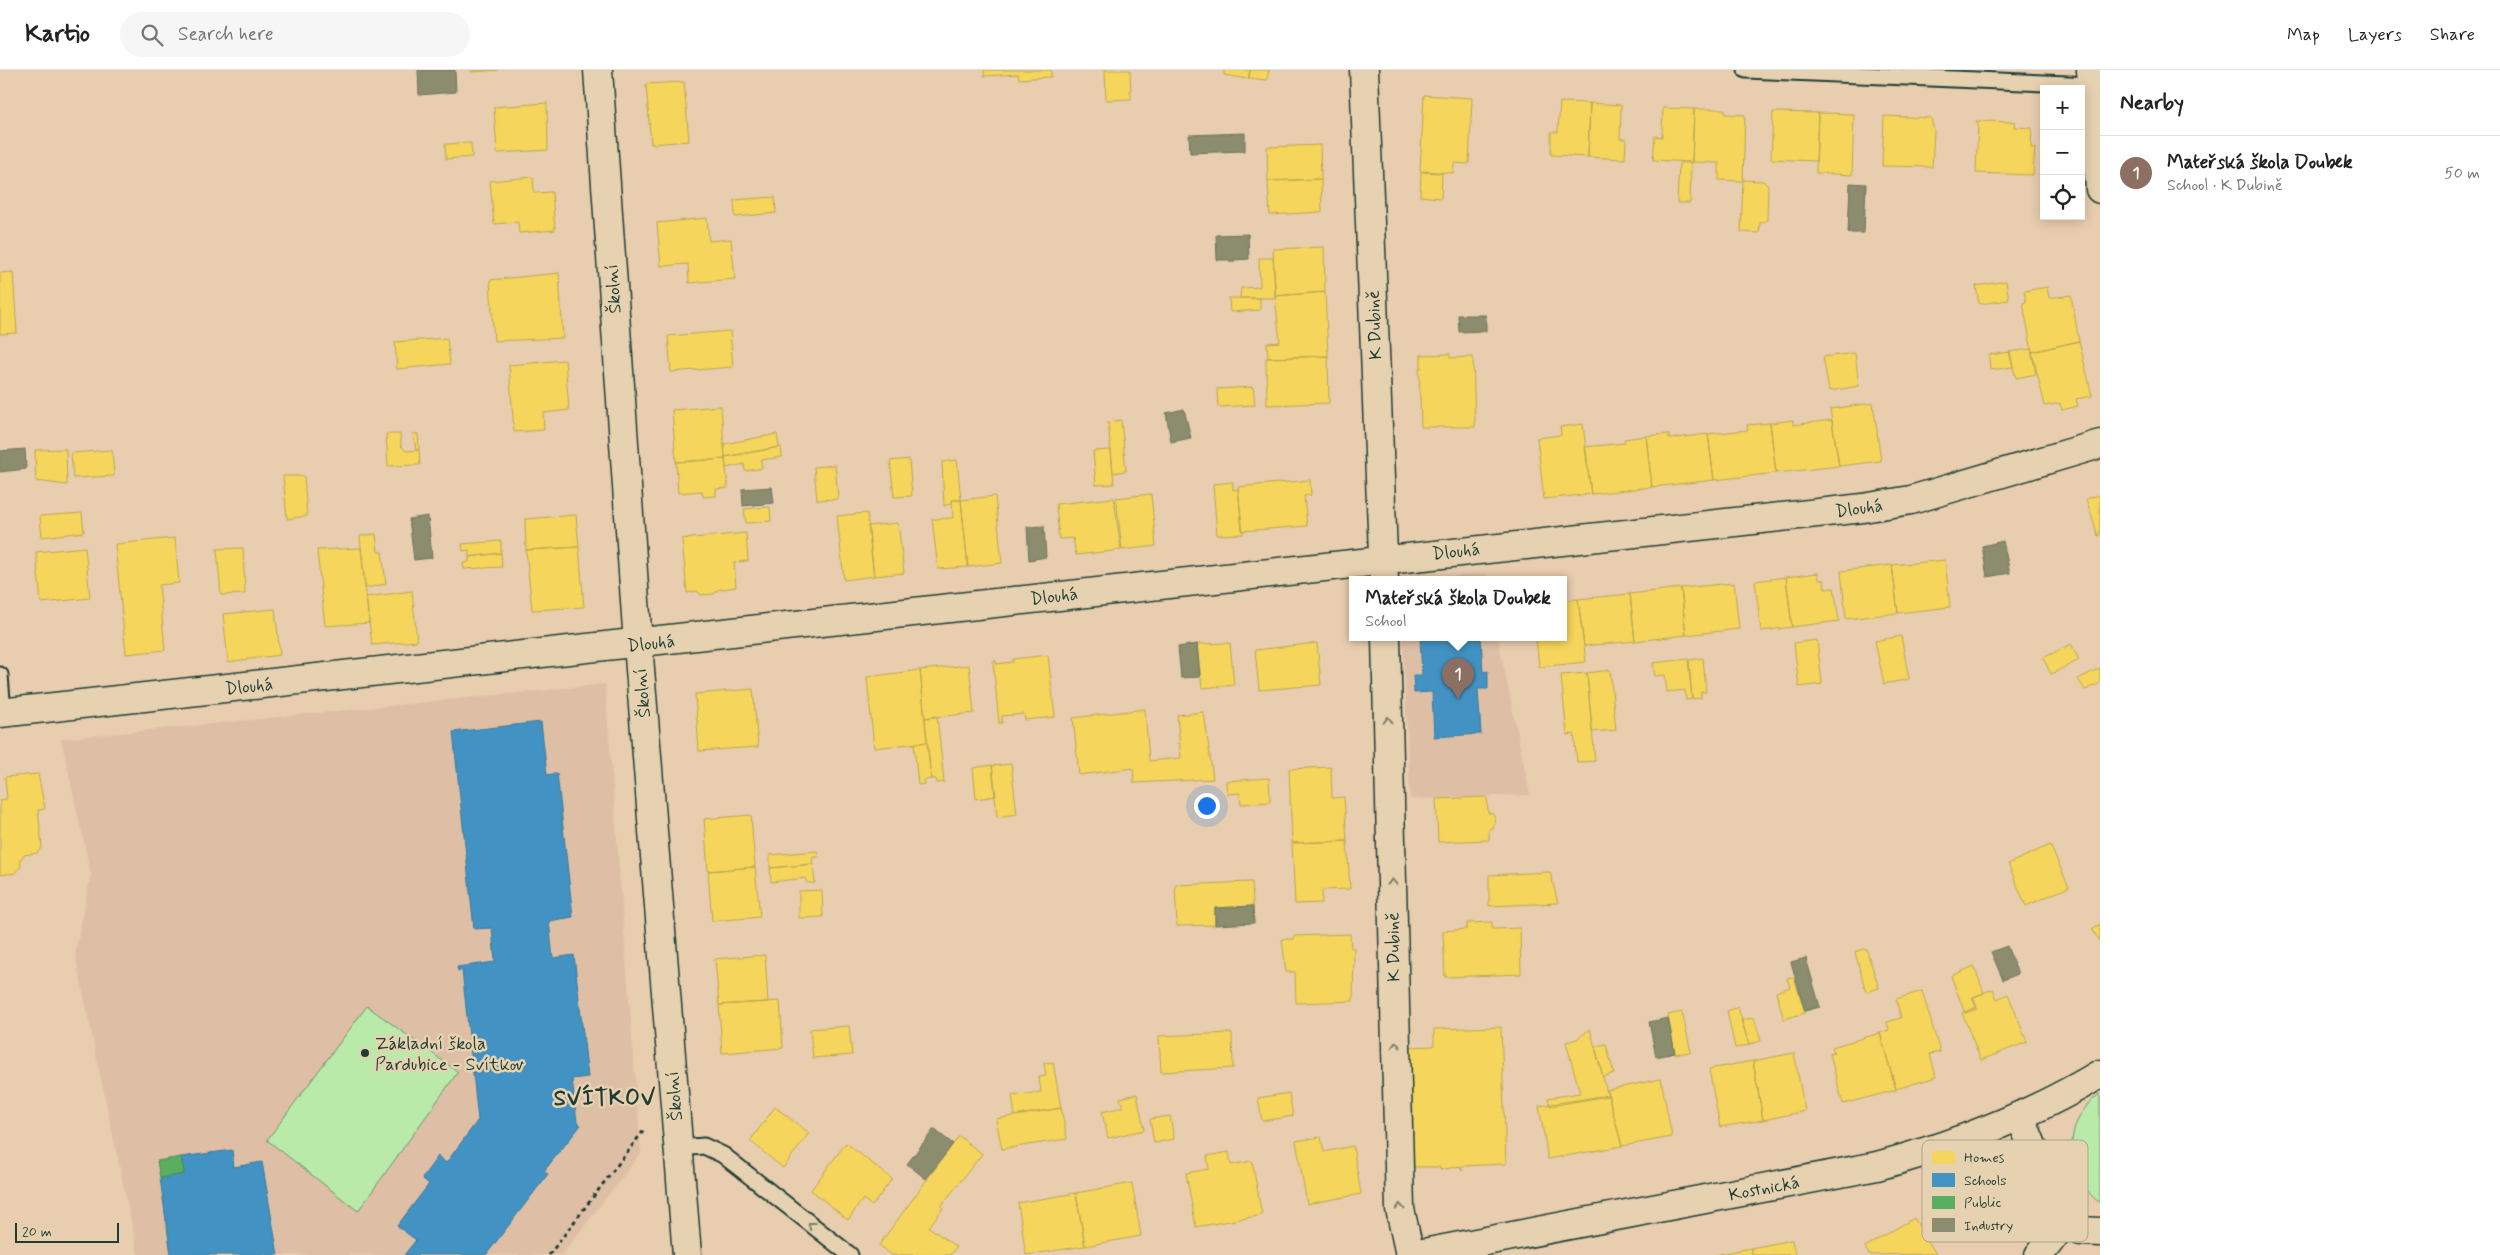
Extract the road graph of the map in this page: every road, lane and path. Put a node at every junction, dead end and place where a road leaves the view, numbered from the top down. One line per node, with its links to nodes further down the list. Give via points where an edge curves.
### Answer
1 (598, 70): 9 (street, Školní)
2 (1364, 70): 7 (street, K Dubině)
3 (1746, 70): 4 (lane)
4 (2091, 78): 5 (street)
5 (2100, 189)
6 (2100, 444): 7 (street, Dlouhá, via 1911,500)
7 (1384, 569): 9 (street, Dlouhá)
8 (1386, 641): 22 (street, K Dubině, one-way to 8, via 1400,1209)
9 (638, 644): 11 (street, Dlouhá); 14 (street, Školní)
10 (0, 675): 11 (lane)
11 (2, 713)
12 (2100, 1074): 13 (street, Kostnická)
13 (2020, 1116): 15 (street, Kostnická); 16 (street)
14 (678, 1138): 19 (path, via 644,1130); 20 (street, Školní); 21 (lane, one-way to 14, via 723,1155)
15 (1958, 1140)
16 (2030, 1140)
17 (1922, 1153): 22 (street, Kostnická, via 1877,1166)
18 (2049, 1242): 23 (street)
19 (549, 1255)
20 (687, 1255)
21 (850, 1255)
22 (1411, 1255)
23 (2039, 1255)

